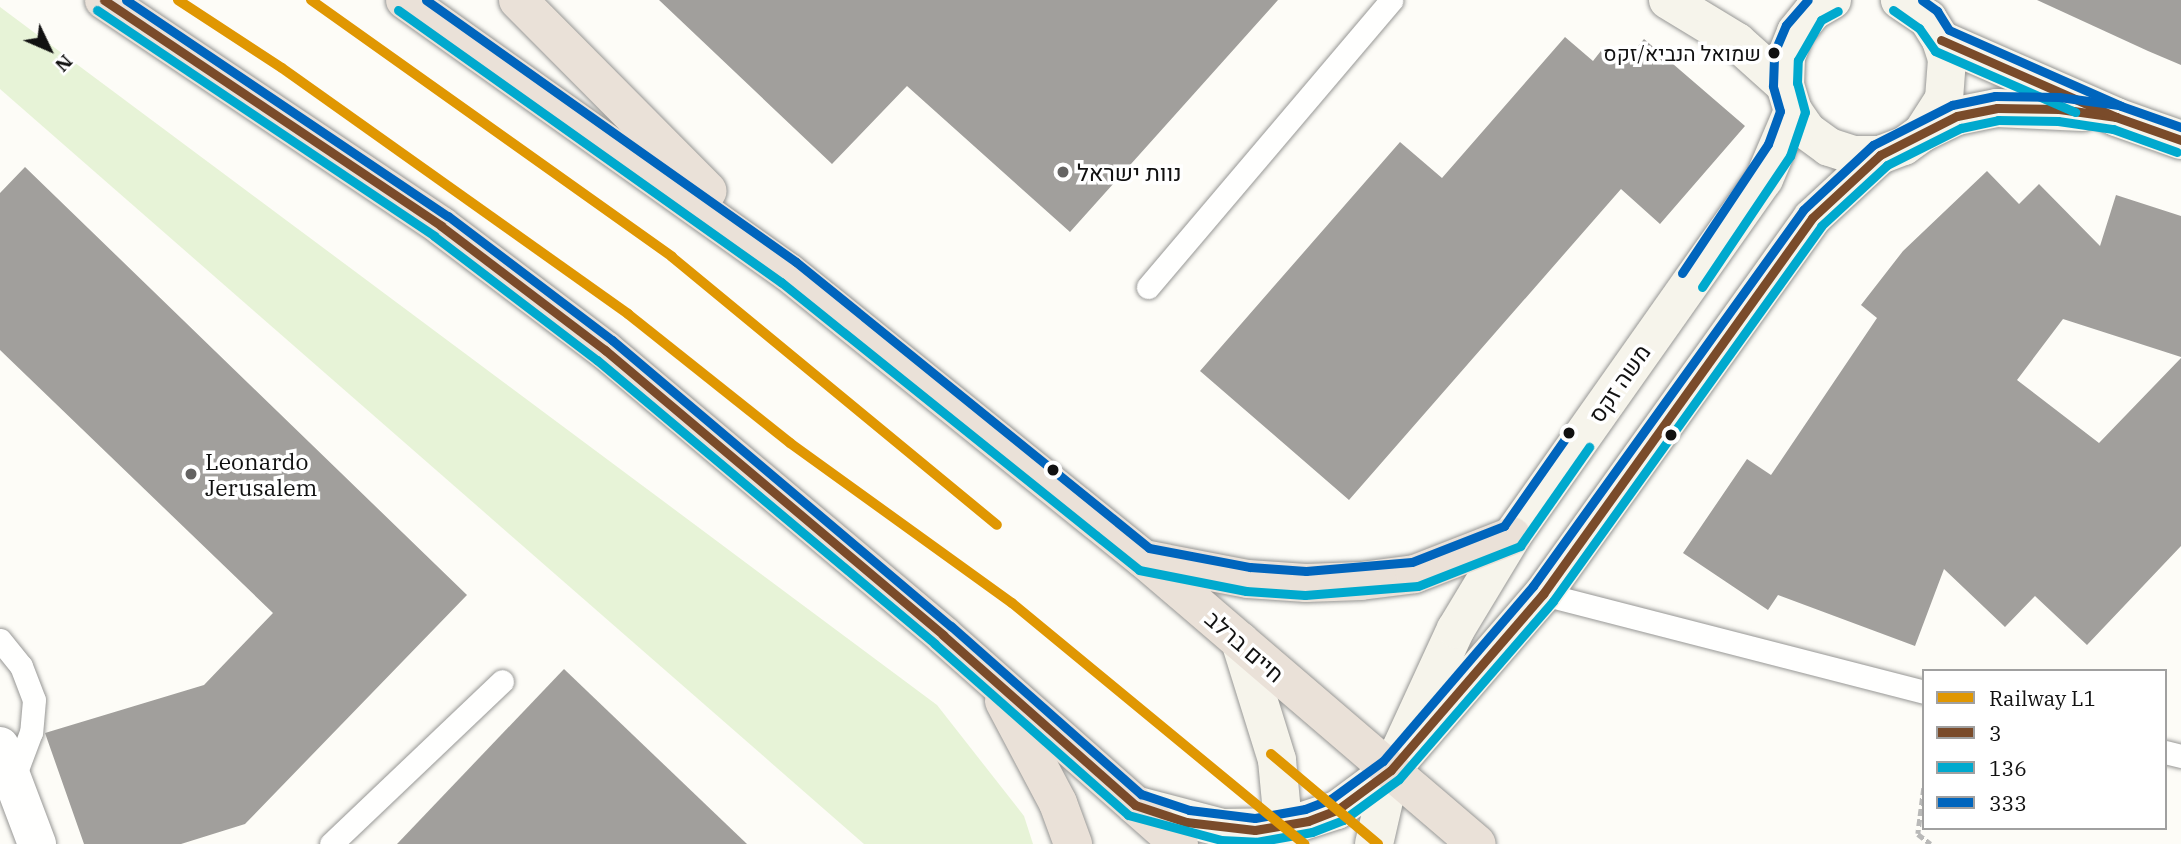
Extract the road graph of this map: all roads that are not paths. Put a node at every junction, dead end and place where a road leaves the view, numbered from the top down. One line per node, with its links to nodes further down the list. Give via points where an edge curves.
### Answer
1 (104, 0): 21 (highway, via 430,218 605,350)
2 (405, 0): 14 (highway, חיים ברלב)
3 (518, 0): 14 (highway)
4 (1391, 0): 15 (lane)
5 (1668, 0): 9 (street, via 1737,42)
6 (1832, 0): 9 (street, משה זקס, via 1813,11 1796,32 1786,57)
7 (1900, 0): 8 (street, via 1928,19)
8 (1941, 40): 10 (street); 11 (street, via 1947,60 1944,99)
9 (1789, 98): 13 (street, via 1807,131 1829,147 1854,155); 16 (street, משה זקס, via 1764,179)
10 (2116, 117): 11 (street, משה זקס, via 2059,108 1997,108 1957,116); 12 (street)
11 (1922, 133): 13 (street, משה זקס)
12 (2181, 140)
13 (1880, 155): 18 (street, משה זקס, via 1812,218)
14 (788, 272): 17 (highway, חיים ברלב)
15 (1148, 287)
16 (1511, 536): 17 (highway, via 1415,575 1361,580 1248,579); 25 (street, משה זקס, via 1456,629)
17 (1144, 559): 20 (highway, חיים ברלב)
18 (1543, 594): 23 (lane); 25 (street, משה זקס)
19 (0, 640): 24 (lane, via 21,666 34,700 31,732)
20 (1240, 641): 25 (highway, חיים ברלב); 27 (street, via 1277,760)
21 (991, 677): 26 (highway); 30 (highway, via 1058,803)
22 (502, 681): 29 (lane)
23 (1922, 691)
24 (6, 763): 28 (street)
25 (1391, 770): 27 (street, משה זקס, via 1337,810); 32 (street, משה זקס); 33 (highway, חיים ברלב)
26 (1135, 805): 27 (street, משה זקס, via 1222,828); 31 (highway)
27 (1285, 836)
28 (37, 844)
29 (331, 844)
30 (1073, 844)
31 (1179, 844)
32 (1374, 844)
33 (1476, 844)

